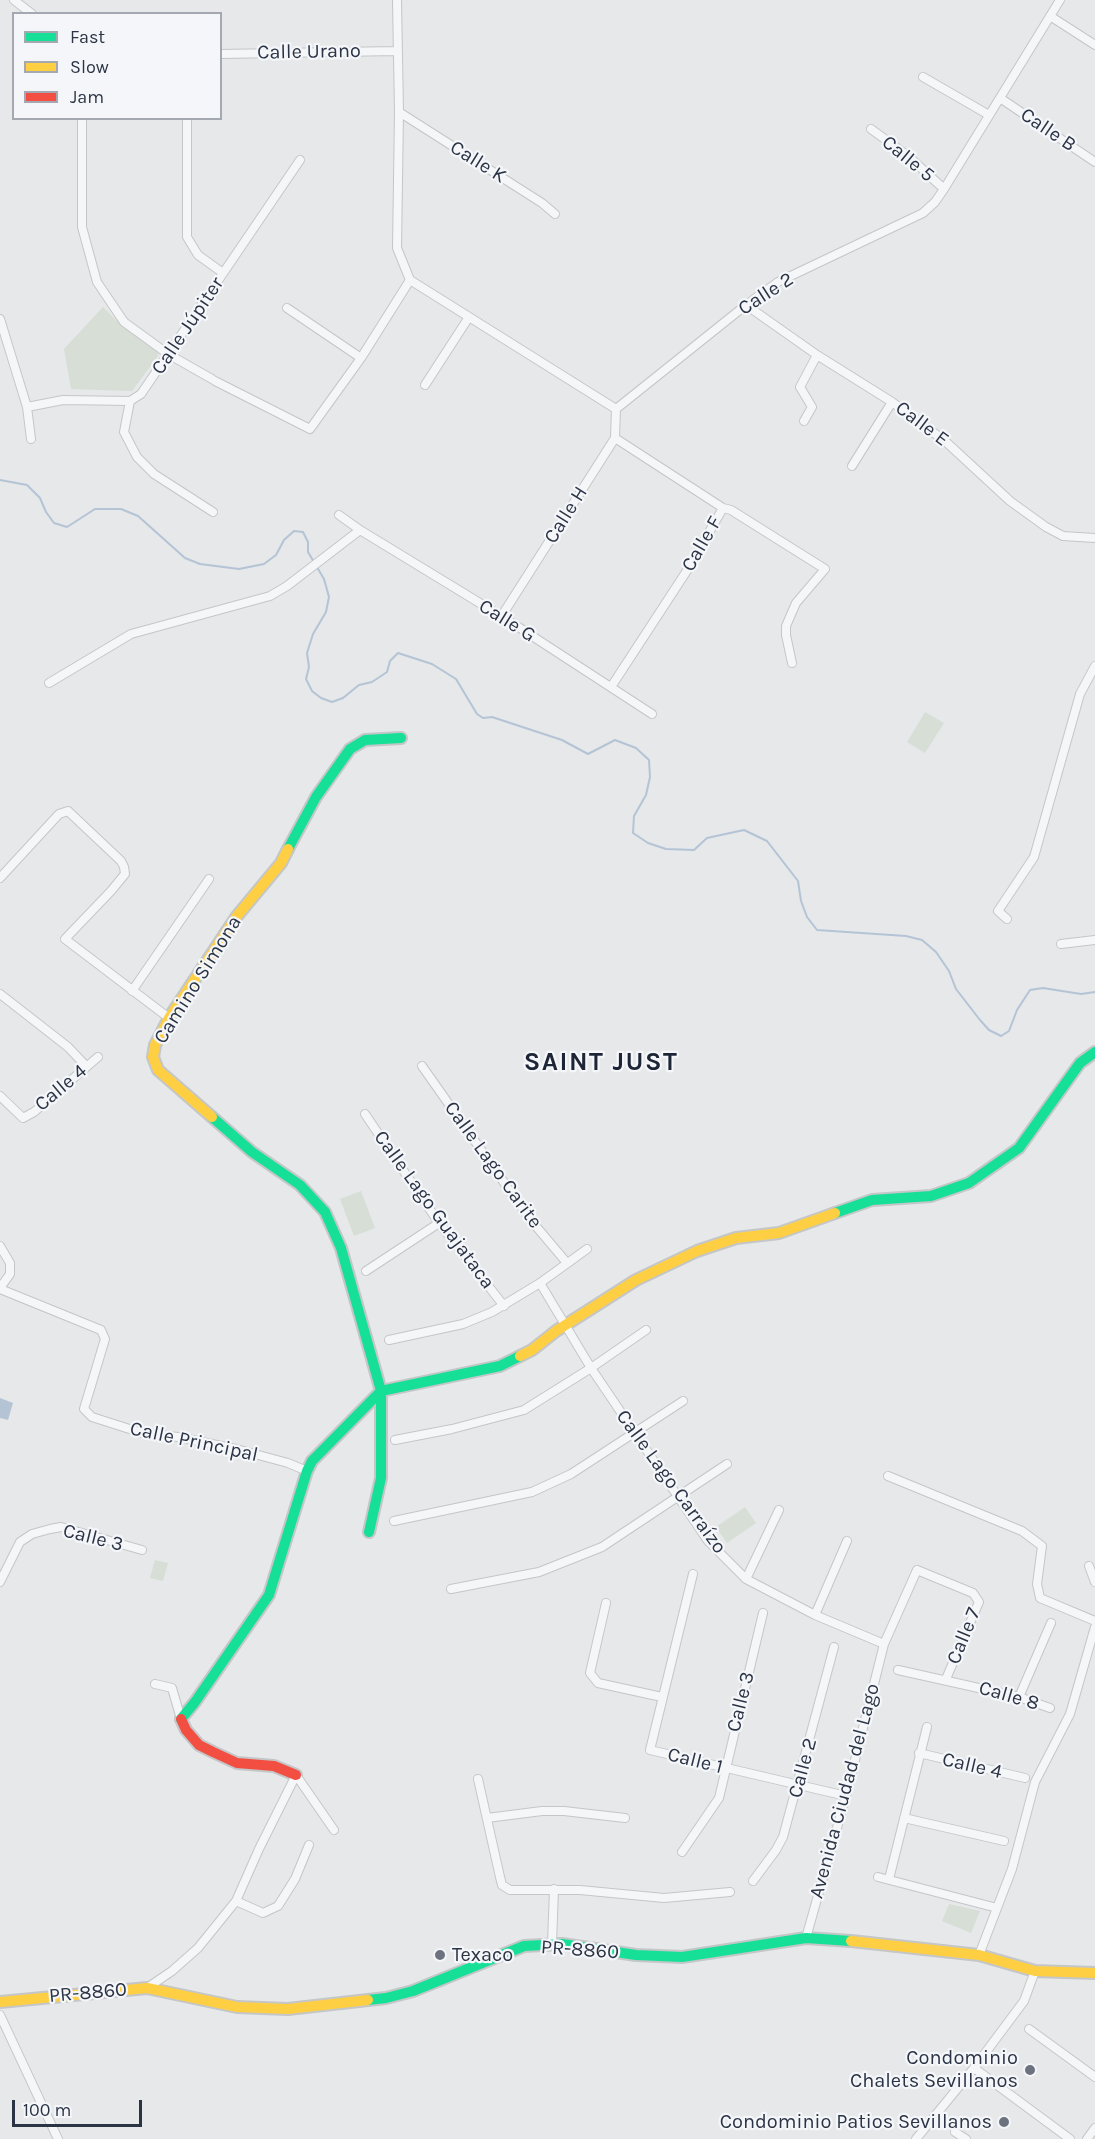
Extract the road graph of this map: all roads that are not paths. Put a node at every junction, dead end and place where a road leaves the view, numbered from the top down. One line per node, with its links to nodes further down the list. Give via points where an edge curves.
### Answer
1 (14, 0): 4 (street)
2 (396, 0): 7 (street)
3 (1060, 0): 5 (street, Calle 2)
4 (29, 12)
5 (1050, 16): 6 (street); 10 (street, Calle 2)
6 (1095, 45)
7 (397, 51): 8 (street, Calle Urano); 11 (street)
8 (222, 54)
9 (923, 77): 12 (street)
10 (1000, 98): 12 (street, Calle 2); 17 (street, Calle B)
11 (399, 112): 19 (street, Calle K); 21 (street, via 397,248)
12 (989, 115): 18 (street, Calle 2)
13 (82, 120): 26 (street, via 82,227 97,282 124,322)
14 (187, 120): 20 (street, via 187,237 198,255)
15 (871, 129): 18 (street, Calle 5)
16 (300, 160): 20 (street, Calle Júpiter)
17 (1095, 162)
18 (944, 189): 22 (street, Calle 2, via 923,213 778,282)
19 (555, 214)
20 (223, 273): 26 (street, Calle Júpiter)
21 (410, 280): 24 (street); 28 (street)
22 (746, 305): 27 (street, Calle E); 33 (street, Calle 2)
23 (287, 308): 28 (street)
24 (469, 317): 29 (street); 33 (street)
25 (0, 319): 32 (street)
26 (168, 354): 28 (street, via 310,429); 30 (street, Calle Júpiter, via 141,394)
27 (817, 355): 31 (street, Calle E); 34 (street, via 800,387 812,407)
28 (361, 358)
29 (424, 385)
30 (130, 401): 32 (street, via 63,400); 39 (street, via 124,432 137,457 154,474)
31 (892, 402): 37 (street); 42 (street, Calle E, via 945,441 1010,501 1046,527 1063,536)
32 (27, 407): 36 (street)
33 (616, 409): 35 (street)
34 (804, 421)
35 (615, 438): 38 (street, Calle F); 43 (street, Calle H)
36 (31, 439)
37 (852, 466)
38 (723, 508): 44 (street, via 825,569 796,603 786,626); 47 (street, Calle F)
39 (213, 512)
40 (339, 515): 41 (street, Calle G)
41 (360, 530): 43 (street, Calle G); 46 (street, via 270,596 131,633)
42 (1095, 538)
43 (501, 617): 47 (street, Calle G)
44 (792, 663)
45 (1095, 666): 52 (street, via 1080,694 1034,857 998,911)
46 (49, 682)
47 (611, 687): 48 (street, Calle G)
48 (652, 714)
49 (401, 738): 57 (street, Camino Simona, via 365,740 350,749 316,796 280,863 237,916)
50 (0, 878): 55 (street, via 59,814 68,811 121,861 125,874 65,939)
51 (209, 879): 55 (street)
52 (1007, 919)
53 (1095, 940): 54 (street)
54 (1060, 944)
55 (132, 991): 57 (street)
56 (0, 994): 60 (street, via 68,1047)
57 (169, 1018): 76 (street, Camino Simona, via 155,1045 153,1056 158,1070 252,1152 300,1185 324,1212 341,1248)
58 (1095, 1052): 72 (street, via 1080,1063 1019,1148 969,1183 931,1196 872,1200 779,1233 736,1238 697,1251 636,1280)
59 (98, 1057): 60 (street, Calle 4)
60 (86, 1066): 62 (street, Calle 4, via 23,1118)
61 (422, 1066): 67 (street, Calle Lago Carite, via 529,1218)
62 (0, 1096)
63 (365, 1114): 64 (street, Calle Lago Guajataca)
64 (439, 1223): 68 (street); 71 (street, Calle Lago Guajataca)
65 (0, 1246): 70 (street, via 10,1263 10,1274)
66 (587, 1249): 67 (street)
67 (567, 1263): 69 (street)
68 (366, 1271)
69 (540, 1283): 71 (street); 72 (street, Calle Lago Carraízo)
70 (0, 1289): 81 (street, Calle Principal, via 101,1330 105,1339 84,1409 92,1417 142,1433 236,1449)
71 (504, 1306): 74 (street, via 463,1324)
72 (565, 1325): 75 (street, Calle Lago Carraízo); 76 (street, via 532,1350 500,1366)
73 (646, 1330): 75 (street)
74 (389, 1340)
75 (591, 1368): 78 (street, Calle Lago Carraízo); 79 (street, via 524,1410)
76 (381, 1391): 81 (street, via 318,1454); 86 (street, Camino Simona, via 381,1478)
77 (683, 1401): 78 (street)
78 (635, 1432): 83 (street, Calle Lago Carraízo); 85 (street, via 571,1474 532,1492)
79 (395, 1440)
80 (727, 1464): 83 (street)
81 (307, 1471): 109 (street, via 269,1595)
82 (888, 1476): 98 (street, via 1022,1531 1042,1546 1036,1584 1040,1598)
83 (678, 1497): 91 (street, Calle Lago Carraízo, via 708,1541); 94 (street, via 602,1547 539,1572)
84 (779, 1510): 91 (street)
85 (394, 1521)
86 (369, 1532)
87 (847, 1541): 97 (street)
88 (142, 1550): 92 (street, Calle 3, via 61,1527 50,1529 20,1542)
89 (1089, 1566): 93 (street)
90 (693, 1574): 106 (street, Calle 1)
91 (746, 1579): 97 (street, Calle Lago Carraízo)
92 (0, 1582)
93 (1095, 1582)
94 (452, 1589)
95 (606, 1603): 106 (street, via 590,1673 598,1683)
96 (763, 1613): 112 (street, Calle 3)
97 (815, 1615): 101 (street, Calle Lago Carraízo)
98 (1095, 1622)
99 (1051, 1623): 107 (street)
100 (1095, 1626): 131 (street, via 1070,1714 1035,1782 1012,1869)
101 (884, 1644): 104 (street, Calle 7, via 916,1570 973,1593 978,1608); 117 (street, Avenida Ciudad del Lago)
102 (834, 1647): 116 (street, Calle 2)
103 (898, 1670): 104 (street, Calle 8)
104 (946, 1679): 107 (street, Calle 8)
105 (154, 1684): 109 (street, via 172,1688)
106 (662, 1697): 112 (street, Calle 1, via 650,1750)
107 (1019, 1697): 108 (street, Calle 8)
108 (1050, 1708)
109 (181, 1719): 113 (street, via 199,1745 213,1752 237,1763 274,1766)
110 (927, 1727): 111 (street)
111 (920, 1753): 114 (street, Calle 4); 120 (street)
112 (724, 1769): 116 (street, Calle 1); 124 (street, Calle 3, via 719,1798)
113 (296, 1775): 121 (street); 130 (street)
114 (1024, 1778)
115 (478, 1779): 118 (street)
116 (798, 1786): 117 (street, Calle 1); 127 (street, Calle 2, via 783,1837)
117 (846, 1796): 132 (street, Avenida Ciudad del Lago)
118 (487, 1818): 119 (street, via 542,1811); 128 (street, via 502,1885 510,1890)
119 (625, 1818)
120 (904, 1818): 122 (street); 126 (street)
121 (334, 1830)
122 (1004, 1841)
123 (309, 1845): 130 (street, via 296,1879 278,1906 263,1913)
124 (682, 1852)
125 (878, 1877): 126 (street)
126 (889, 1879): 131 (street)
127 (753, 1881)
128 (555, 1889): 129 (street, via 664,1898); 133 (street)
129 (730, 1892)
130 (236, 1901): 137 (street, via 198,1948)
131 (997, 1908): 134 (street)
132 (806, 1938): 133 (street, PR-8860 / PR-8860, via 682,1957); 134 (street, PR-8860 / PR-8860)
133 (552, 1944): 137 (street, PR-8860 / PR-8860, via 524,1946 386,1998 288,2009 237,2007)
134 (979, 1955): 135 (street, PR-8860 / PR-8860)
135 (1035, 1971): 136 (street, PR-8860 / PR-8860); 141 (street, via 1024,2001)
136 (1095, 1973)
137 (147, 1988): 138 (street, PR-8860 / PR-8860)
138 (0, 2002)
139 (0, 2015): 145 (street)
140 (1029, 2029): 142 (street)
141 (974, 2068): 146 (street); 148 (street)
142 (1095, 2077)
143 (1095, 2128): 149 (street)
144 (955, 2132): 147 (street)
145 (58, 2139)
146 (916, 2139)
147 (966, 2139)
148 (1070, 2139)
149 (1087, 2139)

